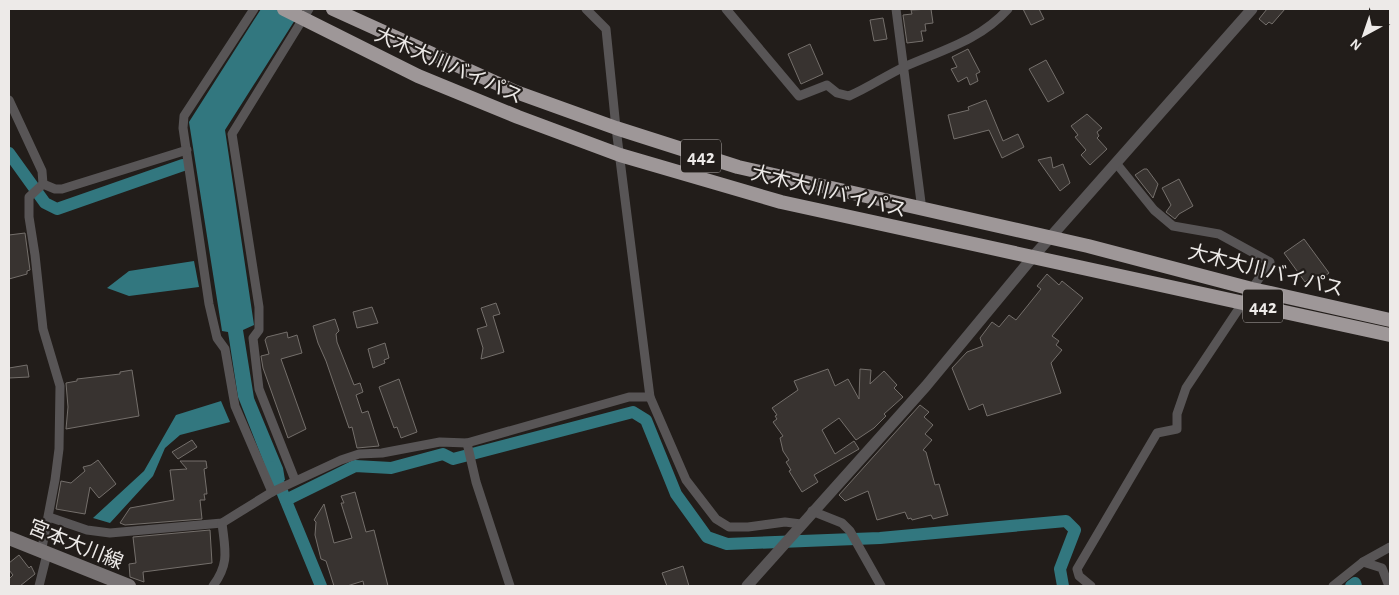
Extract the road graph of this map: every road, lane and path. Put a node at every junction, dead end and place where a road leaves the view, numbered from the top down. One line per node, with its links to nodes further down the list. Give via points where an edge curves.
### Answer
1 (254, 9): 13 (street, via 184,116)
2 (284, 9): 9 (highway, 大木大川バイパス / 442)
3 (332, 9): 12 (highway, 大木大川バイパス / 442, via 516,92)
4 (586, 9): 12 (street, via 606,29)
5 (726, 9): 10 (street, via 799,96 827,85 837,93 849,96)
6 (896, 9): 10 (street)
7 (1008, 9): 10 (street, via 975,37)
8 (1249, 12): 15 (street)
9 (303, 15): 14 (highway, 大木大川バイパス / 442, via 418,76); 26 (street, via 232,134 259,307 259,330 253,338 259,389)
10 (904, 68): 17 (street)
11 (9, 100): 16 (street, via 42,171)
12 (616, 128): 14 (street); 17 (highway, 大木大川バイパス / 442, via 738,167)
13 (187, 150): 16 (street, via 62,189); 27 (street, via 209,304 217,338 224,349 235,406)
14 (620, 155): 19 (highway, 大木大川バイパス / 442, via 781,202); 24 (street)
15 (1116, 163): 18 (street); 20 (street, via 1154,210 1173,226 1219,234 1270,262)
16 (40, 186): 29 (street, via 29,197 28,217 43,329 60,386 58,449)
17 (922, 210): 18 (highway, 大木大川バイパス / 442)
18 (1050, 238): 19 (street); 20 (highway, 大木大川バイパス / 442)
19 (1032, 258): 21 (highway, 大木大川バイパス / 442); 28 (street, via 926,386)
20 (1252, 289): 21 (street); 22 (highway, 大木大川バイパス / 442)
21 (1244, 301): 23 (highway, 大木大川バイパス / 442); 42 (street, via 1181,398 1177,429 1157,433 1078,569 1079,576)
22 (1390, 320)
23 (1390, 335)
24 (650, 397): 25 (street, via 629,397); 31 (street, via 686,480 716,519 729,527 785,522)
25 (468, 447): 26 (street, via 440,442 359,454); 39 (street)
26 (291, 482): 27 (street)
27 (274, 490): 30 (street)
28 (812, 511): 31 (street); 41 (street, via 842,523)
29 (49, 517): 30 (street, via 87,530 110,533); 34 (street)
30 (222, 523): 38 (street, via 226,558 224,572)
31 (798, 528): 40 (street)
32 (9, 538): 34 (main road, 宮本大川線)
33 (1390, 547): 35 (street)
34 (44, 553): 36 (street); 37 (main road, 宮本大川線)
35 (1363, 562): 43 (street); 44 (street, via 1382,568)
36 (39, 586)
37 (129, 586)
38 (213, 586)
39 (510, 586)
40 (747, 586)
41 (881, 586)
42 (1092, 586)
43 (1333, 586)
44 (1389, 586)

